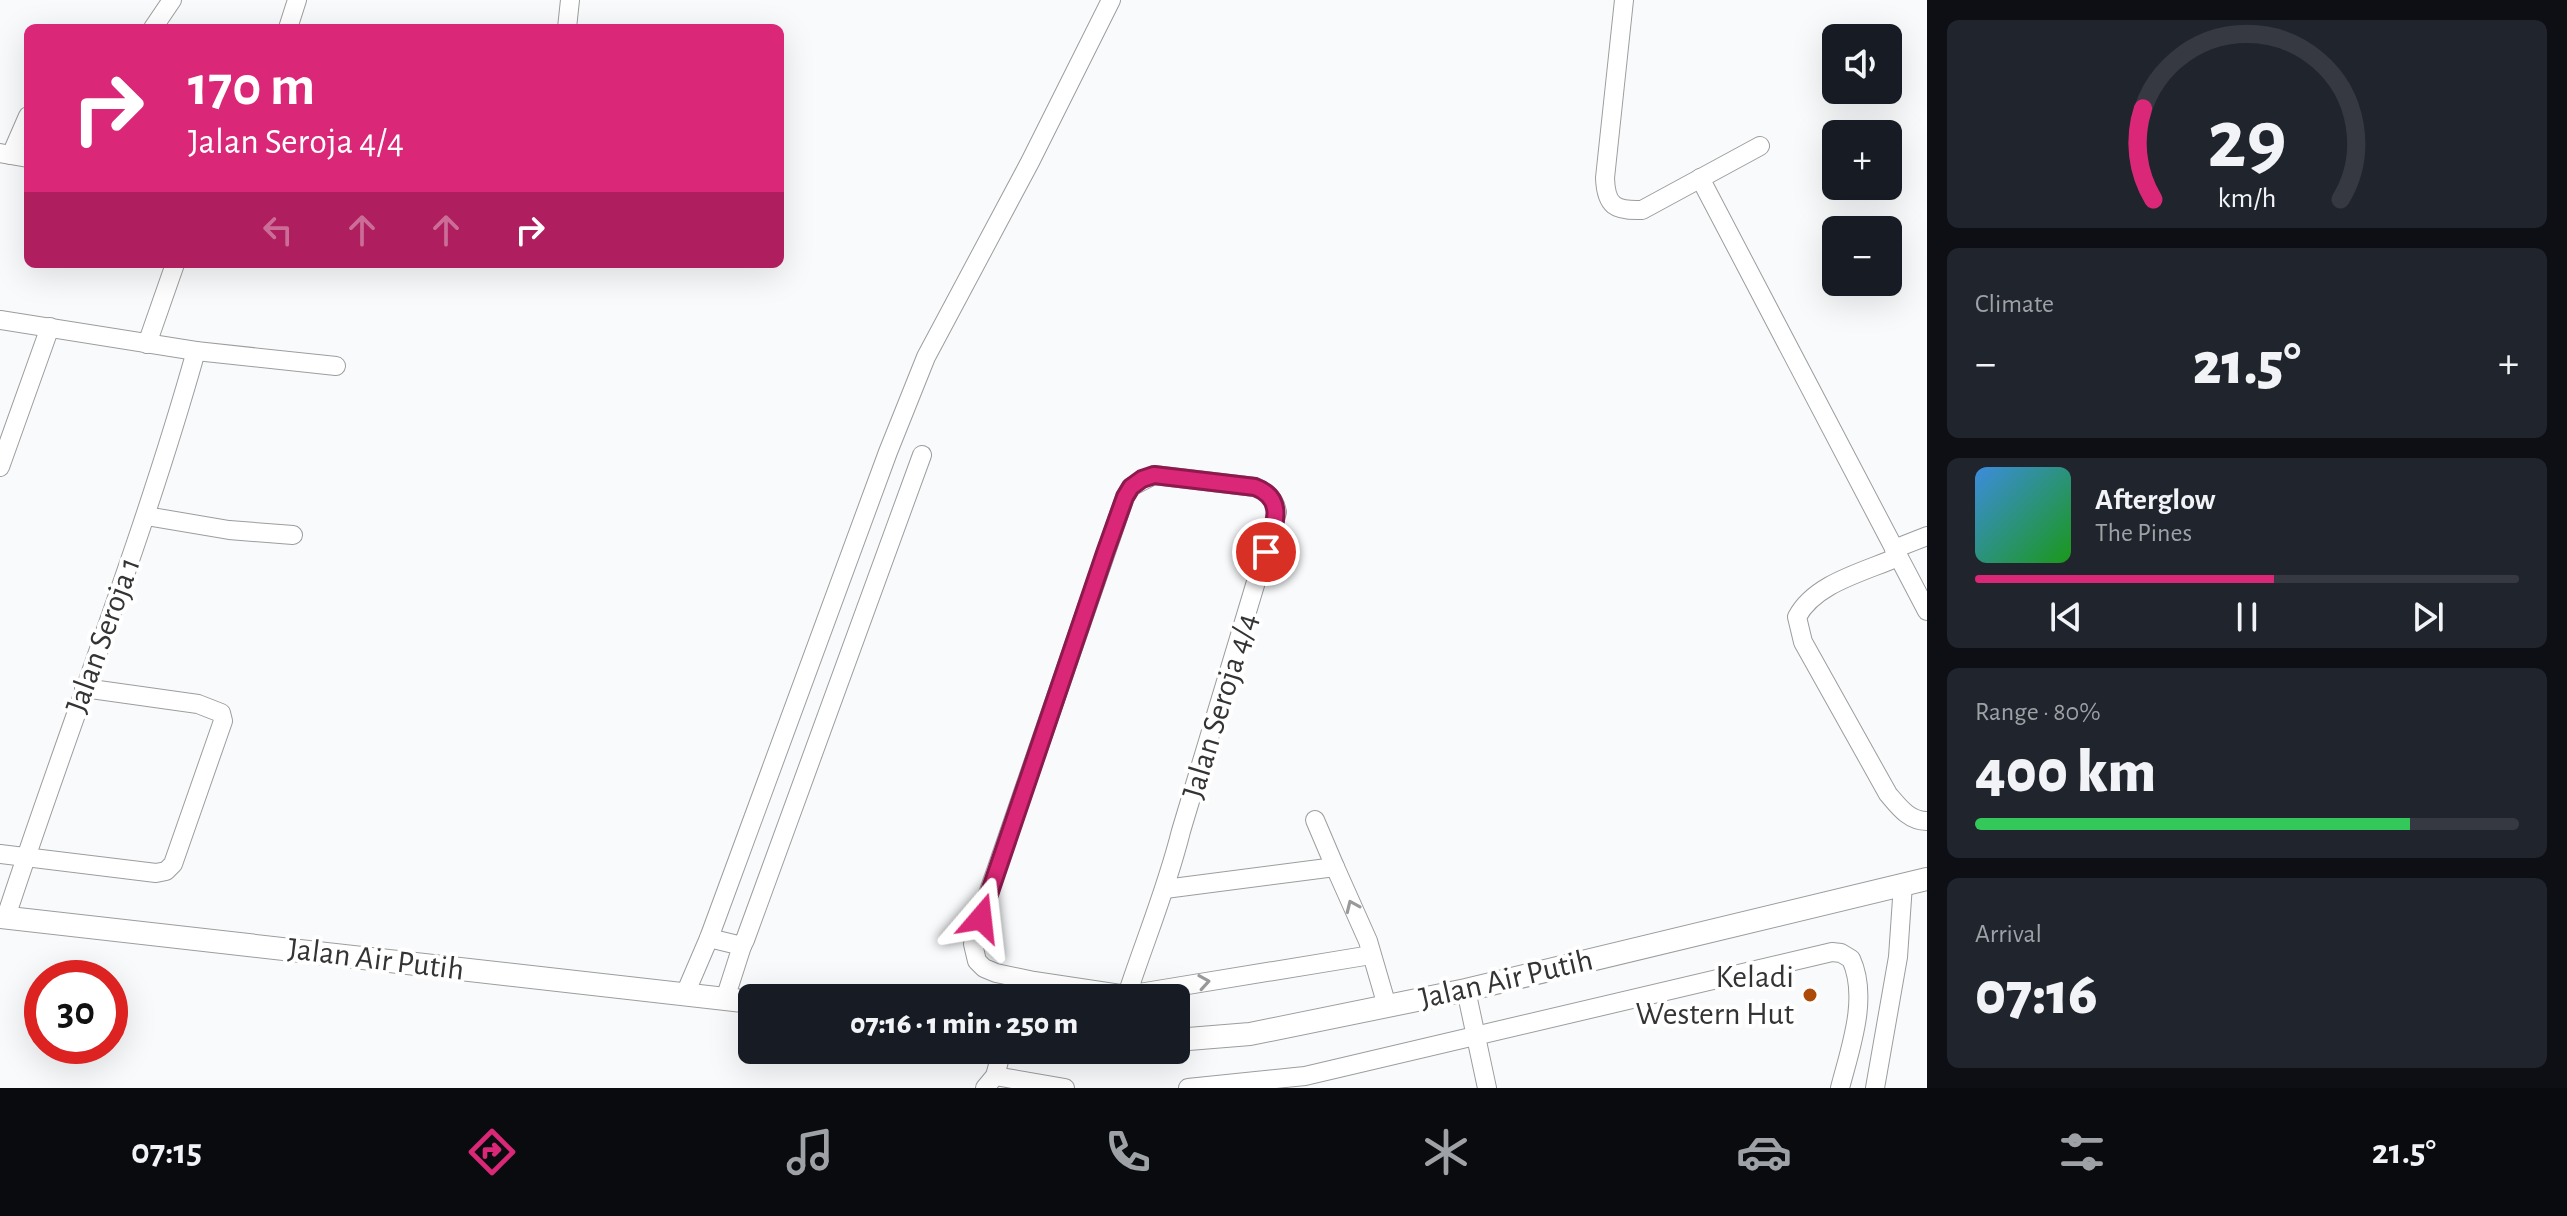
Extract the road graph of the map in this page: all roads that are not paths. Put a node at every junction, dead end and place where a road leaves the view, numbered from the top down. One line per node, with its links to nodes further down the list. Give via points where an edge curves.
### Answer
1 (172, 0): 6 (street)
2 (297, 0): 7 (street)
3 (570, 0): 8 (street)
4 (1111, 0): 36 (street, via 926,357)
5 (1624, 0): 12 (street, via 1606,195 1613,205 1642,210)
6 (156, 24)
7 (289, 24)
8 (567, 24)
9 (24, 126): 11 (street)
10 (1760, 146): 12 (street)
11 (13, 155)
12 (1700, 178): 24 (street)
13 (173, 268): 16 (street)
14 (0, 320): 15 (street)
15 (50, 327): 16 (street); 20 (street)
16 (147, 344): 17 (street)
17 (196, 351): 18 (street); 21 (street, Jalan Seroja 1)
18 (336, 366)
19 (922, 455): 37 (street)
20 (0, 467)
21 (146, 516): 22 (street); 26 (street, Jalan Seroja 1)
22 (293, 535)
23 (1927, 536): 24 (street)
24 (1896, 553): 25 (street); 28 (street, via 1820,591 1804,603 1797,617 1803,642 1888,794 1906,815)
25 (1927, 611)
26 (84, 688): 30 (street, Jalan Seroja 1); 30 (street, via 198,704 221,713 223,721 185,833 166,871)
27 (1315, 820): 31 (street)
28 (1927, 821)
29 (0, 854): 30 (street)
30 (26, 858): 35 (street, Jalan Seroja 1)
31 (1335, 867): 34 (street); 38 (street, one-way to 31)
32 (1927, 879): 33 (main road, Jalan Air Putih)
33 (1903, 884): 42 (main road, Jalan Air Putih); 55 (street, via 1898,957)
34 (1165, 889): 39 (street, Jalan Seroja 4/4, via 1277,512 1272,498 1255,487 1154,475 1131,487 1125,497 973,944 984,968); 40 (street, Jalan Seroja 4/4)
35 (3, 917): 43 (main road, Jalan Air Putih)
36 (709, 938): 37 (street); 43 (street)
37 (742, 946): 44 (street)
38 (1371, 955): 41 (street, one-way to 38); 46 (street)
39 (1051, 984)
40 (1132, 984)
41 (1190, 986)
42 (1466, 990): 46 (main road, Jalan Air Putih); 47 (street)
43 (685, 994): 44 (main road, Jalan Air Putih)
44 (725, 999): 45 (main road, Jalan Air Putih)
45 (738, 1000)
46 (1387, 1006): 48 (main road, Jalan Air Putih, via 1250,1034)
47 (1476, 1035): 50 (street); 53 (street); 54 (street, via 1841,953 1855,968 1858,1001)
48 (1190, 1039)
49 (990, 1082): 51 (street)
50 (1307, 1082): 52 (street)
51 (1065, 1088)
52 (1188, 1088)
53 (1487, 1088)
54 (1840, 1088)
55 (1875, 1088)

